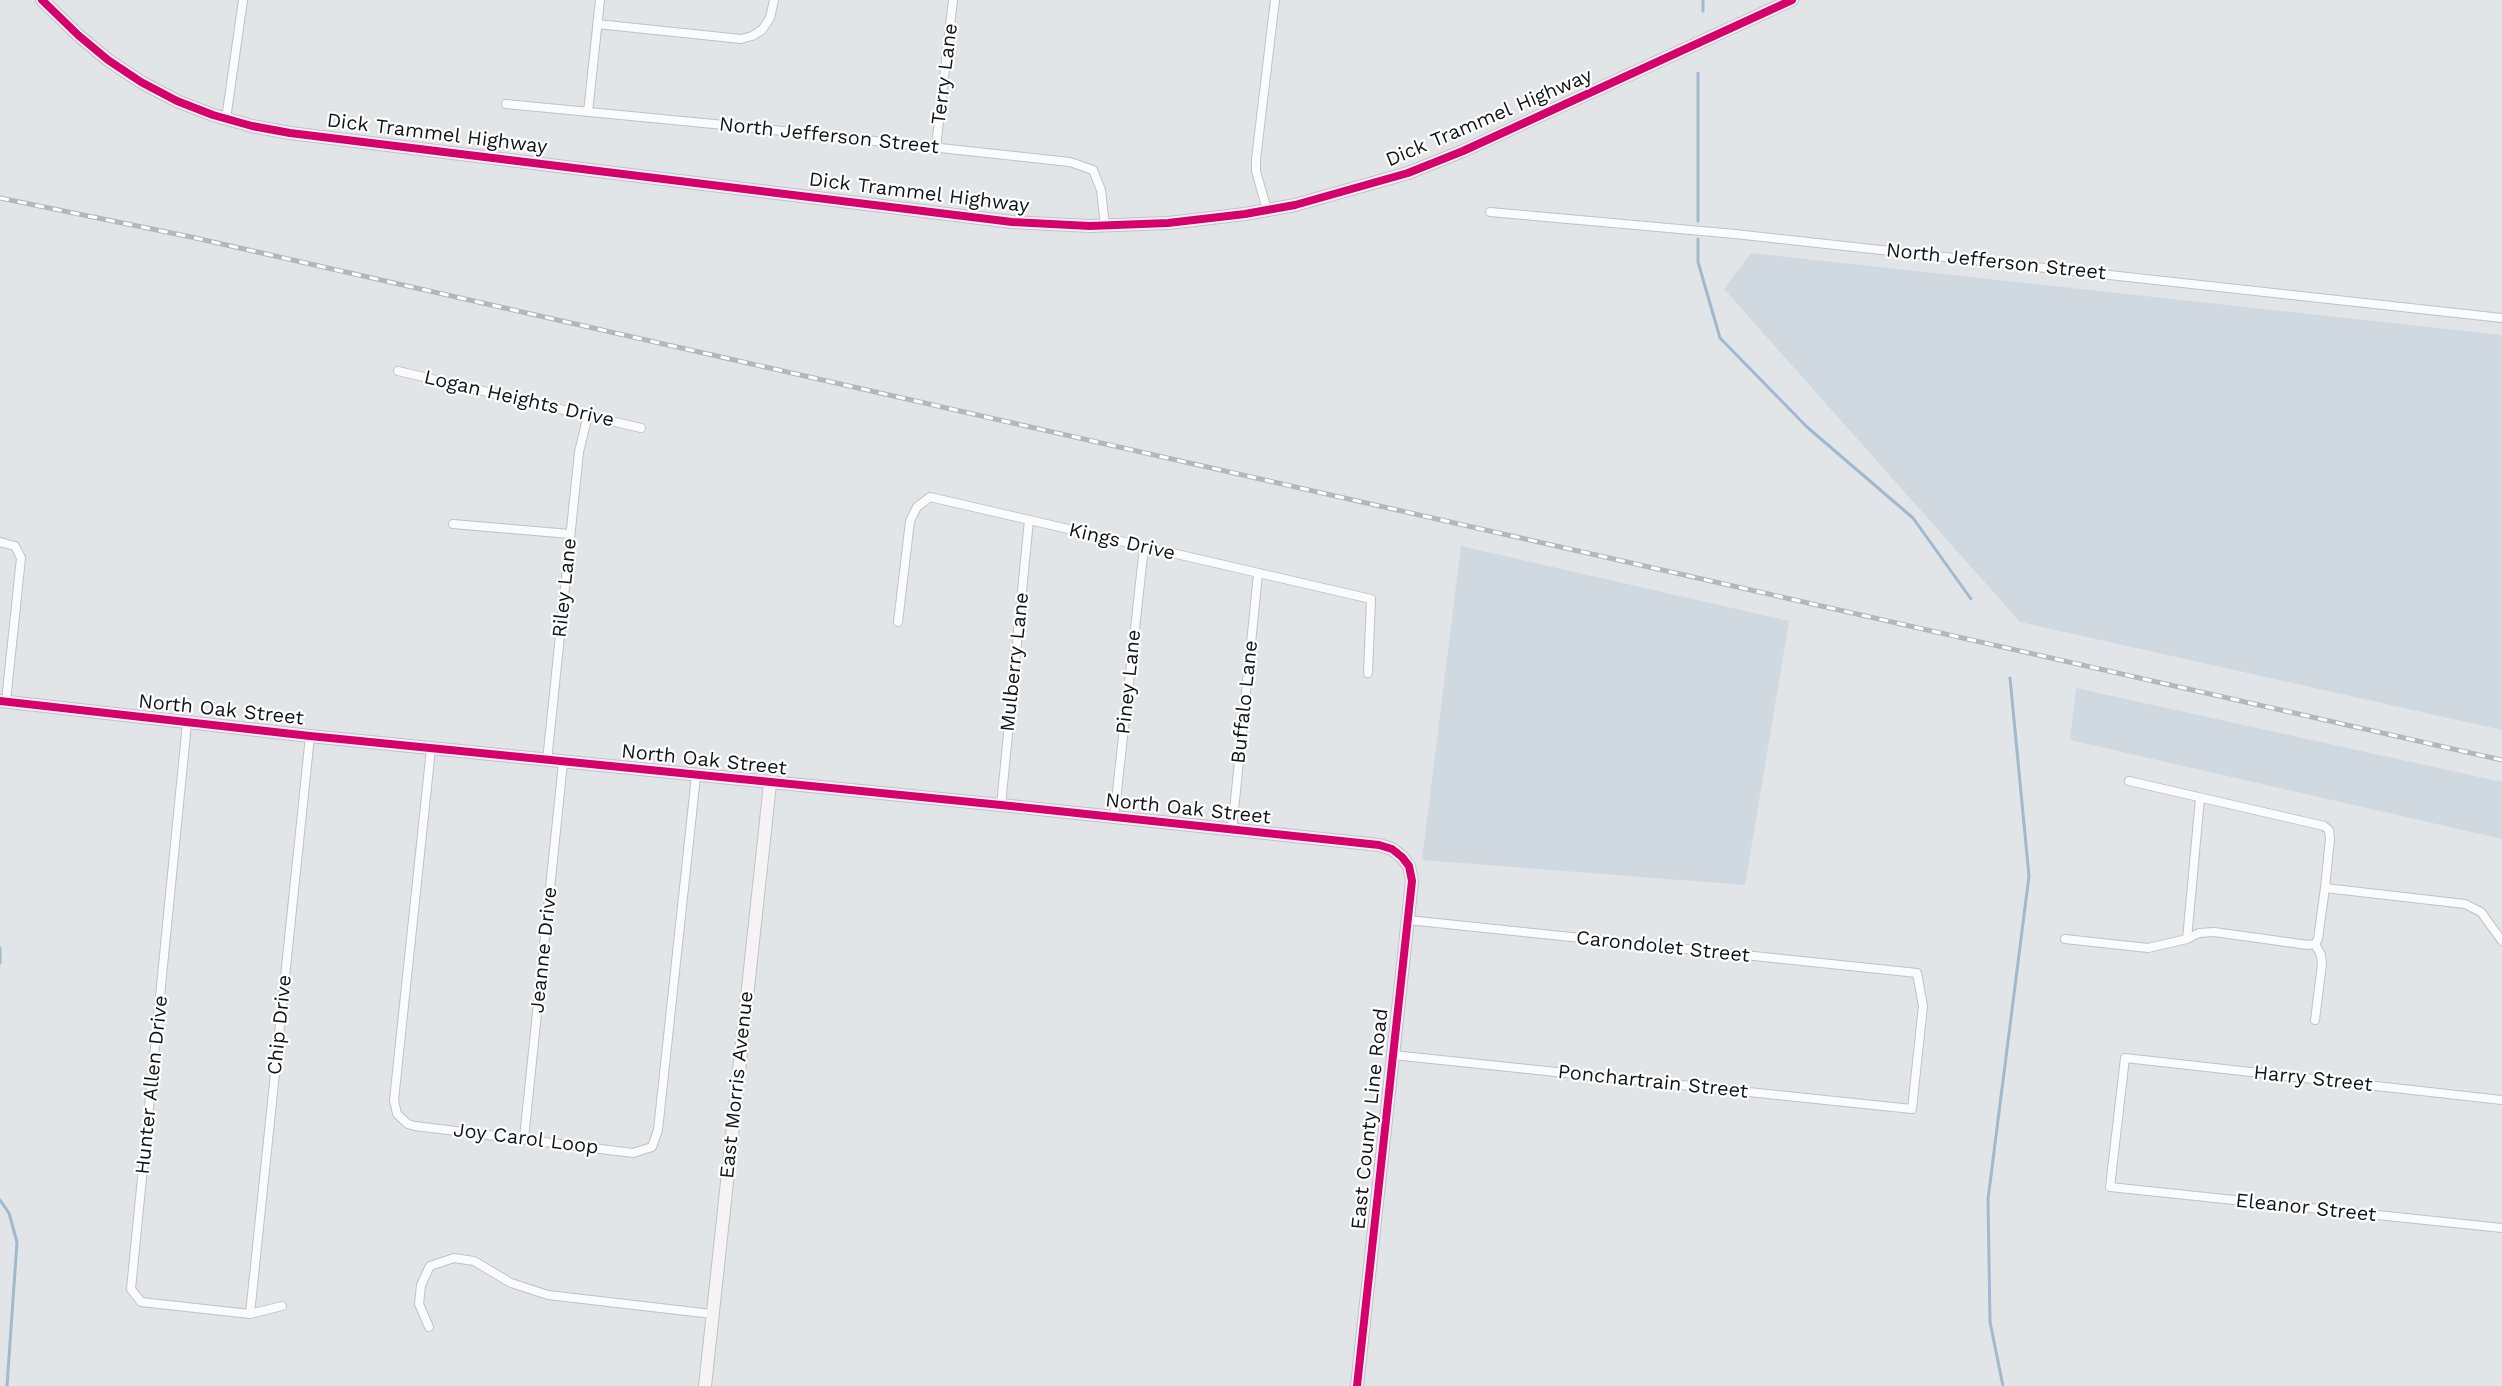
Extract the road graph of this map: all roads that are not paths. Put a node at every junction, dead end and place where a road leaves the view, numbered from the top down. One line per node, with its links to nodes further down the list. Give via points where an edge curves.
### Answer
1 (42, 0): 11 (street, Dick Trammel Highway, via 108,60 141,82 177,101)
2 (243, 0): 11 (street)
3 (600, 0): 8 (street)
4 (774, 0): 8 (street, via 762,30 741,39)
5 (954, 0): 12 (street, Terry Lane)
6 (1275, 0): 13 (street, via 1256,159)
7 (1792, 0): 13 (street, Dick Trammel Highway, via 1463,151 1352,190)
8 (597, 24): 10 (street)
9 (506, 104): 10 (street, North Jefferson Street)
10 (588, 112): 12 (street, North Jefferson Street)
11 (226, 119): 15 (street, Dick Trammel Highway, via 290,133 1012,222)
12 (936, 147): 15 (street, North Jefferson Street, via 1083,165 1093,170 1101,190)
13 (1267, 210): 15 (street, Dick Trammel Highway)
14 (1490, 212): 16 (street, North Jefferson Street, via 1735,234)
15 (1105, 226)
16 (2502, 318)
17 (398, 371): 18 (street, Logan Heights Drive)
18 (588, 415): 19 (street, Logan Heights Drive); 22 (street, Riley Lane, via 579,452)
19 (641, 428)
20 (1029, 520): 24 (street, Kings Drive); 26 (street, Kings Drive, via 930,497 917,507 909,521); 38 (street, Mulberry Lane)
21 (453, 524): 22 (street)
22 (570, 534): 32 (street, Riley Lane)
23 (0, 542): 28 (street, via 15,546 21,558)
24 (1144, 547): 25 (street, Kings Drive); 39 (street, Piney Lane)
25 (1258, 574): 27 (street, Kings Drive, via 1371,599); 40 (street, Buffalo Lane)
26 (898, 622)
27 (1368, 673)
28 (3, 701): 29 (street, North Oak Street)
29 (188, 723): 30 (street, North Oak Street); 56 (street, Hunter Allen Drive, via 131,1289 141,1302)
30 (310, 736): 31 (street, North Oak Street); 56 (street, Chip Drive)
31 (431, 749): 32 (street, North Oak Street); 52 (street, Joy Carol Loop, via 394,1107 402,1120 415,1126)
32 (547, 761): 33 (street, North Oak Street)
33 (563, 763): 34 (street, North Oak Street); 52 (street, Jeanne Drive)
34 (696, 776): 36 (street, North Oak Street); 52 (street, Joy Carol Loop, via 658,1130 652,1147 633,1153)
35 (2129, 781): 37 (street)
36 (770, 784): 38 (street, North Oak Street); 57 (street, East Morris Avenue)
37 (2200, 798): 42 (street, via 2327,828 2330,839); 45 (street)
38 (1001, 805): 39 (street, North Oak Street)
39 (1114, 818): 40 (street, North Oak Street)
40 (1232, 830): 41 (street, North Oak Street, via 1379,845)
41 (1402, 857): 43 (street, East County Line Road, via 1412,881)
42 (2325, 888): 46 (street, via 2466,904 2481,912); 47 (street)
43 (1408, 920): 49 (street, East County Line Road); 51 (street, Carondolet Street, via 1917,973 1923,1006)
44 (2065, 939): 45 (street, via 2140,948)
45 (2187, 939): 47 (street, via 2214,932)
46 (2502, 941)
47 (2315, 944): 48 (street, via 2322,963)
48 (2315, 1020)
49 (1394, 1055): 51 (street, Ponchartrain Street); 60 (street, East County Line Road)
50 (2502, 1100): 53 (street, Harry Street, via 2125,1058)
51 (1912, 1109)
52 (524, 1138)
53 (2110, 1187): 54 (street, Eleanor Street)
54 (2502, 1228)
55 (282, 1306): 56 (street, Hunter Allen Drive)
56 (250, 1314)
57 (712, 1314): 58 (street, via 548,1295 511,1283 474,1261 454,1258 430,1266 421,1285 418,1304); 59 (street, East Morris Avenue)
58 (429, 1327)
59 (705, 1386)
60 (1357, 1386)

